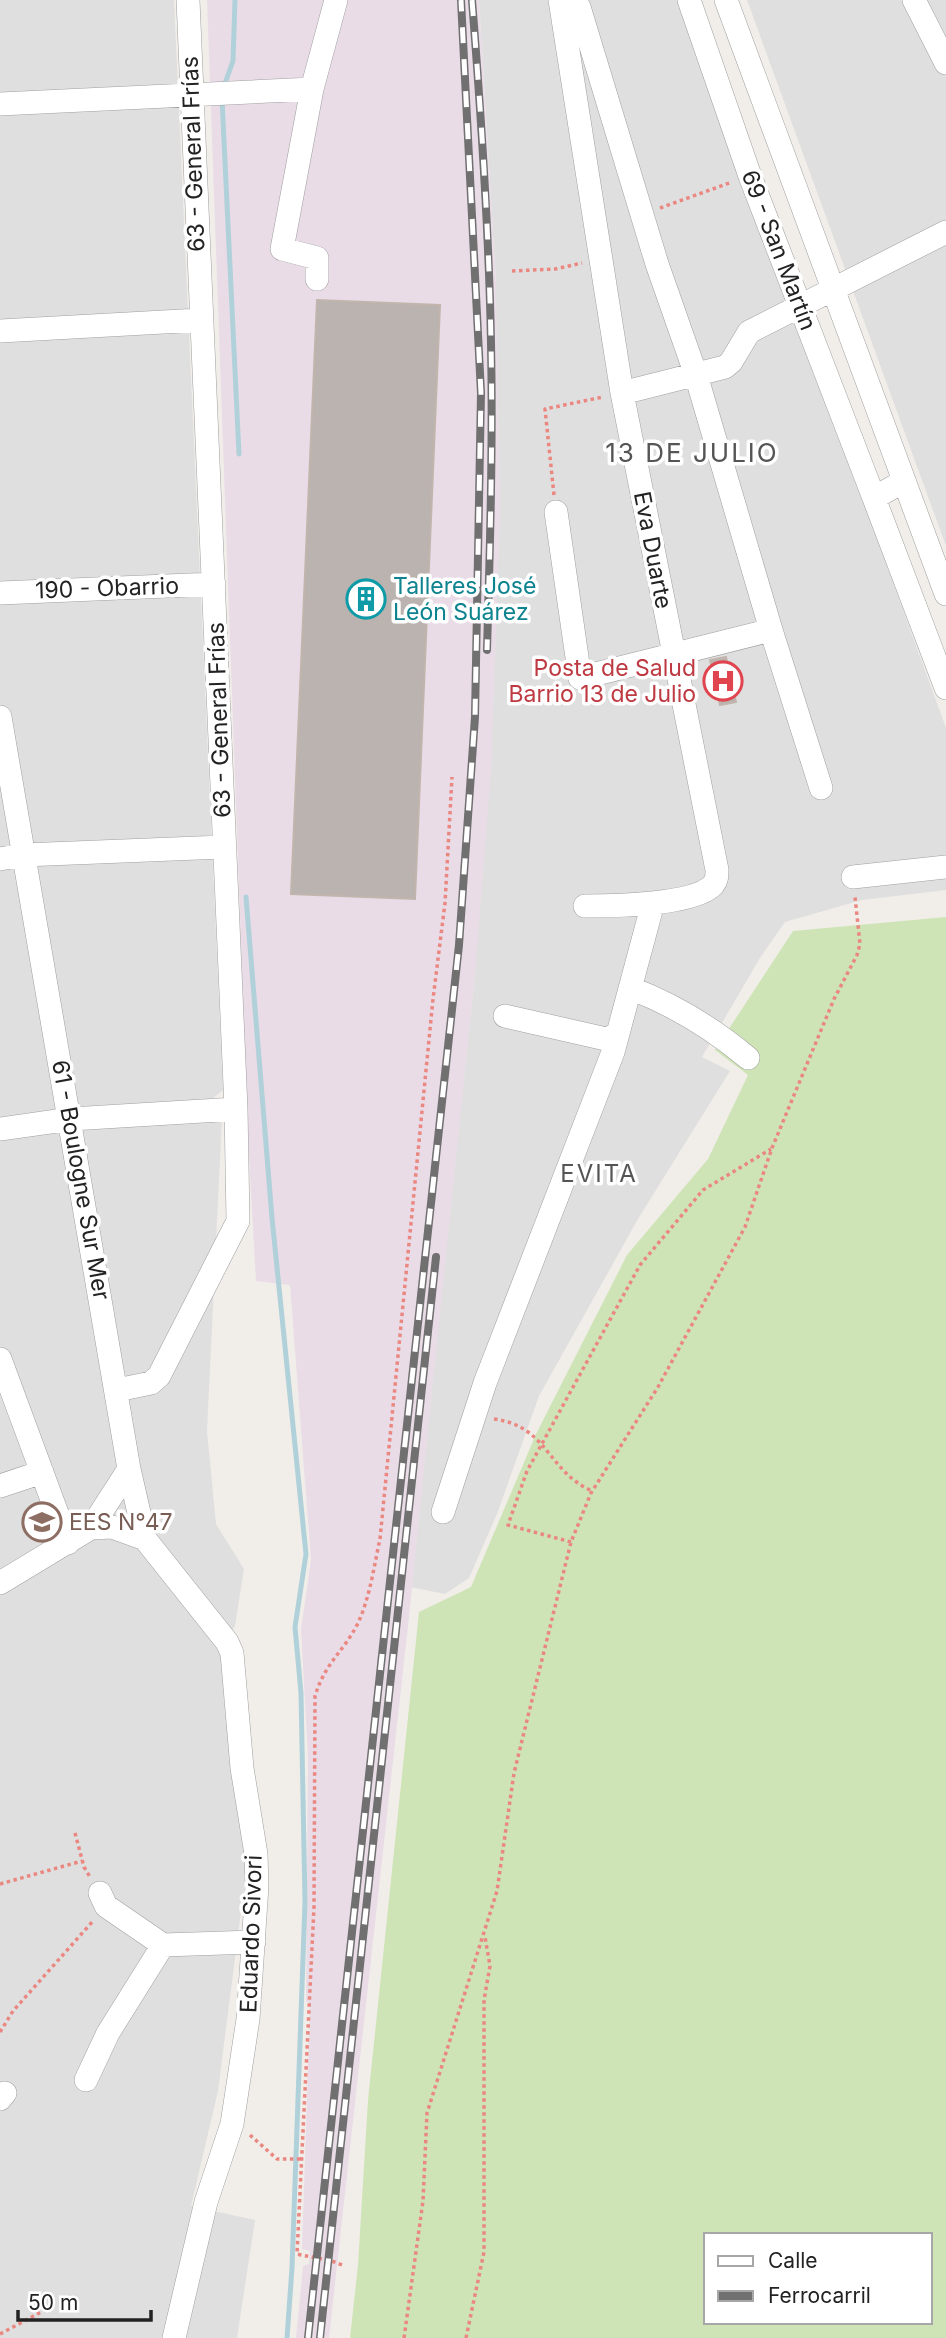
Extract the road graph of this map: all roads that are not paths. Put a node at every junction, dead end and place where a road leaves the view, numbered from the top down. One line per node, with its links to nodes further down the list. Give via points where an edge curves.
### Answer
1 (188, 0): 12 (street, 63 - General Frías)
2 (336, 0): 11 (street)
3 (559, 0): 21 (street, Eva Duarte)
4 (573, 0): 20 (street, via 579,7)
5 (689, 0): 10 (street, 69 - San Martín)
6 (726, 0): 8 (street, 69 - San Martín)
7 (914, 0): 9 (street)
8 (747, 60): 10 (street); 16 (street, 69 - San Martín)
9 (946, 63)
10 (716, 77): 17 (street, 69 - San Martín)
11 (312, 89): 12 (street); 15 (street, via 282,249 317,258)
12 (190, 94): 13 (street); 18 (street, 63 - General Frías)
13 (0, 104)
14 (946, 232): 16 (street)
15 (317, 279)
16 (833, 288): 17 (street); 22 (street, 69 - San Martín)
17 (801, 306): 20 (street, via 749,332 724,367); 23 (street, 69 - San Martín)
18 (200, 320): 19 (street); 25 (street, 63 - General Frías)
19 (0, 331)
20 (696, 375): 21 (street); 28 (street)
21 (622, 393): 29 (street, Eva Duarte)
22 (904, 481): 23 (street); 27 (street, 69 - San Martín)
23 (874, 498): 30 (street, 69 - San Martín)
24 (556, 512): 29 (street, via 580,678)
25 (214, 584): 26 (street, 190 - Obarrio); 34 (street, 63 - General Frías)
26 (0, 593)
27 (946, 594)
28 (771, 630): 29 (street); 33 (street)
29 (673, 655): 39 (street, Eva Duarte, via 717,870 711,888)
30 (941, 657): 31 (street, 69 - San Martín)
31 (946, 688)
32 (0, 717): 35 (street, 61 - Boulogne Sur Mer)
33 (821, 788)
34 (223, 847): 35 (street); 45 (street, 63 - General Frías)
35 (23, 855): 36 (street); 46 (street, 61 - Boulogne Sur Mer)
36 (0, 859)
37 (946, 867): 38 (street)
38 (853, 877)
39 (653, 903): 40 (street, Eva Duarte); 41 (street)
40 (585, 906)
41 (630, 988): 43 (street); 44 (street, via 701,1021)
42 (505, 1016): 43 (street, via 606,1039)
43 (618, 1034): 53 (street, via 474,1416)
44 (748, 1058)
45 (236, 1109): 46 (street); 49 (street, 63 - General Frías, via 238,1221 234,1233 159,1376 150,1383)
46 (71, 1119): 47 (street); 49 (street, 61 - Boulogne Sur Mer)
47 (0, 1129)
48 (0, 1359): 51 (street)
49 (117, 1390): 50 (street, 61 - Boulogne Sur Mer)
50 (129, 1469): 54 (street); 55 (street, Eduardo Sivori)
51 (43, 1472): 52 (street); 56 (street)
52 (0, 1486)
53 (443, 1512)
54 (91, 1528): 55 (street, via 112,1527); 56 (street)
55 (145, 1539): 59 (street, Eduardo Sivori, via 232,1653 242,1768 257,1854)
56 (68, 1543): 57 (street)
57 (0, 1583)
58 (103, 1900): 60 (street)
59 (254, 1942): 60 (street); 62 (street, Eduardo Sivori, via 232,2124 206,2202)
60 (163, 1945): 61 (street, via 108,2033)
61 (86, 2080)
62 (174, 2338)

